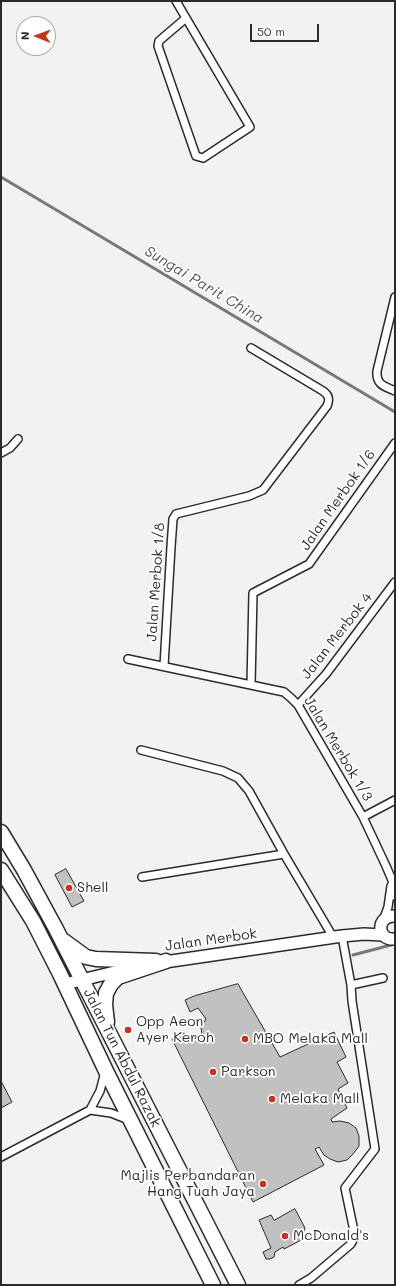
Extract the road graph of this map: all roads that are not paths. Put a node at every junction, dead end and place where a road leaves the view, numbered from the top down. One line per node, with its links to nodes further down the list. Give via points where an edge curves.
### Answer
1 (176, 1): 2 (street)
2 (186, 18): 2 (street, via 159,41 158,46 196,156 203,158 250,128)
3 (395, 297): 5 (street, via 376,376 381,384)
4 (251, 348): 11 (street, Jalan Merbok 1/8, via 323,391 329,398 327,406 263,490 250,496 176,514 173,519)
5 (395, 392)
6 (18, 439): 8 (street)
7 (395, 443): 12 (street, Jalan Merbok 1/6, via 309,564 253,593)
8 (1, 453)
9 (394, 586): 13 (street, Jalan Merbok 4, via 326,674)
10 (128, 658): 11 (street, Jalan Merbok 1/3)
11 (164, 666): 12 (street, Jalan Merbok 1/3)
12 (251, 684): 13 (street, Jalan Merbok 1/3, via 284,692)
13 (298, 705): 16 (street, Jalan Merbok 1/3)
14 (141, 750): 18 (street, via 223,771 238,778 249,791)
15 (395, 800): 16 (street)
16 (363, 817): 21 (street, Jalan Merbok 1/3)
17 (1, 832): 26 (highway, Jalan Tun Abdul Razak)
18 (284, 854): 20 (street); 25 (street)
19 (1, 870): 31 (highway, Jalan Tun Abdul Razak, via 33,921)
20 (142, 876)
21 (392, 880): 22 (street, Jalan Merbok 1/3); 24 (street)
22 (395, 896)
23 (395, 916): 24 (street, via 390,916)
24 (382, 927): 25 (street, Jalan Merbok, via 364,934); 27 (street, via 390,939)
25 (338, 937): 28 (street, Jalan Merbok); 32 (street)
26 (61, 938): 28 (highway, via 86,957); 30 (highway, Jalan Tun Abdul Razak)
27 (395, 939)
28 (166, 961): 30 (street, Jalan Merbok); 33 (highway, via 118,977 106,993 106,1018)
29 (383, 978): 32 (street)
30 (81, 979): 31 (street, Jalan Merbok); 33 (highway, Jalan Tun Abdul Razak)
31 (65, 984): 34 (highway, Jalan Tun Abdul Razak)
32 (351, 985): 40 (street, via 375,1149 345,1188 354,1231 351,1244)
33 (114, 1043): 39 (highway, Jalan Tun Abdul Razak)
34 (106, 1071): 35 (street, via 100,1091); 36 (highway, Jalan Tun Abdul Razak)
35 (90, 1110): 36 (street, via 111,1113); 37 (street)
36 (131, 1121): 38 (highway, Jalan Tun Abdul Razak)
37 (1, 1157)
38 (213, 1285)
39 (238, 1285)
40 (299, 1285)

